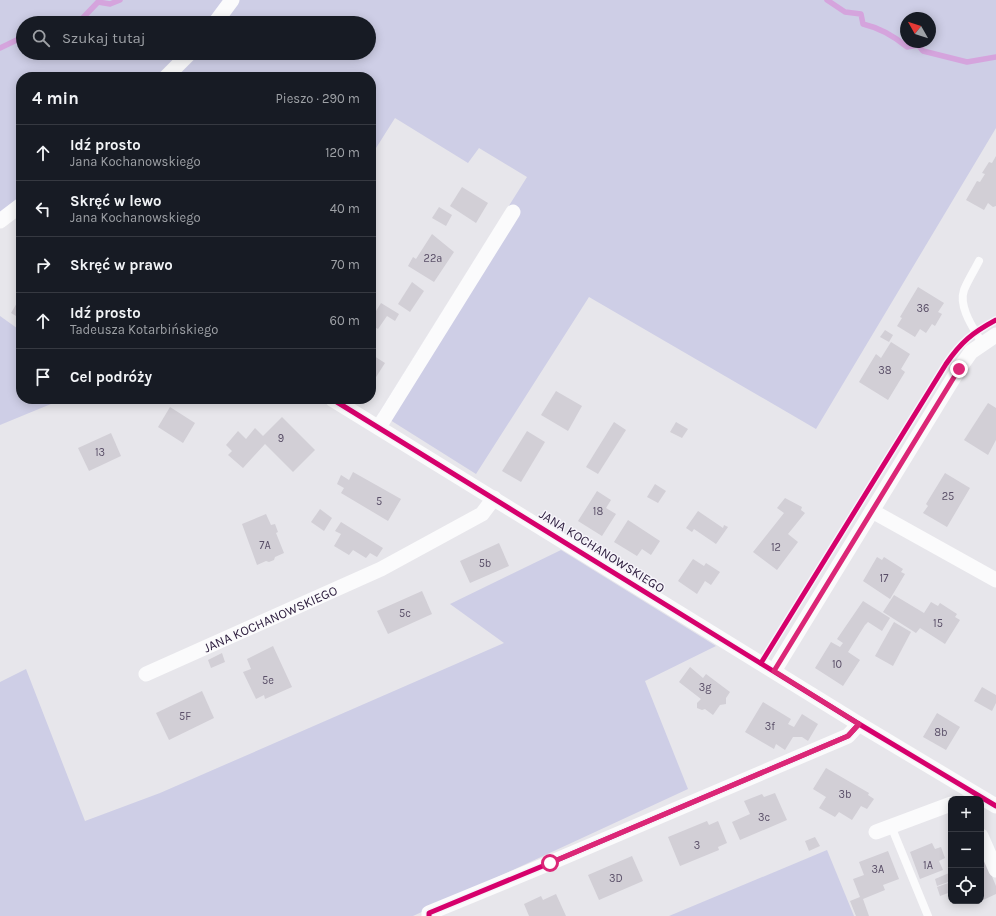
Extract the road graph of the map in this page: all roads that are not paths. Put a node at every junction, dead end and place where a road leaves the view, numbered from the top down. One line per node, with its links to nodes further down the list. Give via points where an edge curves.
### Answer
1 (232, 0): 2 (street)
2 (220, 16)
3 (183, 60): 4 (street)
4 (171, 72)
5 (16, 210): 7 (street)
6 (513, 212): 12 (street)
7 (0, 221)
8 (979, 262): 10 (lane, via 964,290 963,299 964,308)
9 (996, 335): 10 (street)
10 (982, 343): 14 (street, via 959,369)
11 (340, 404): 12 (street, JANA KOCHANOWSKIEGO)
12 (379, 428): 13 (street, JANA KOCHANOWSKIEGO)
13 (494, 498): 16 (street, JANA KOCHANOWSKIEGO); 17 (street, JANA KOCHANOWSKIEGO, via 482,514 381,570)
14 (872, 511): 15 (street); 16 (street)
15 (996, 580)
16 (774, 671): 18 (street, JANA KOCHANOWSKIEGO)
17 (146, 674)
18 (859, 724): 19 (street, JANA KOCHANOWSKIEGO); 27 (street, via 848,736 429,913)
19 (960, 796)
20 (984, 803): 22 (street, JANA KOCHANOWSKIEGO)
21 (948, 804): 23 (street)
22 (996, 806)
23 (891, 826): 24 (street); 28 (lane)
24 (876, 832)
25 (984, 843): 26 (street)
26 (996, 870)
27 (429, 916)
28 (928, 916)

